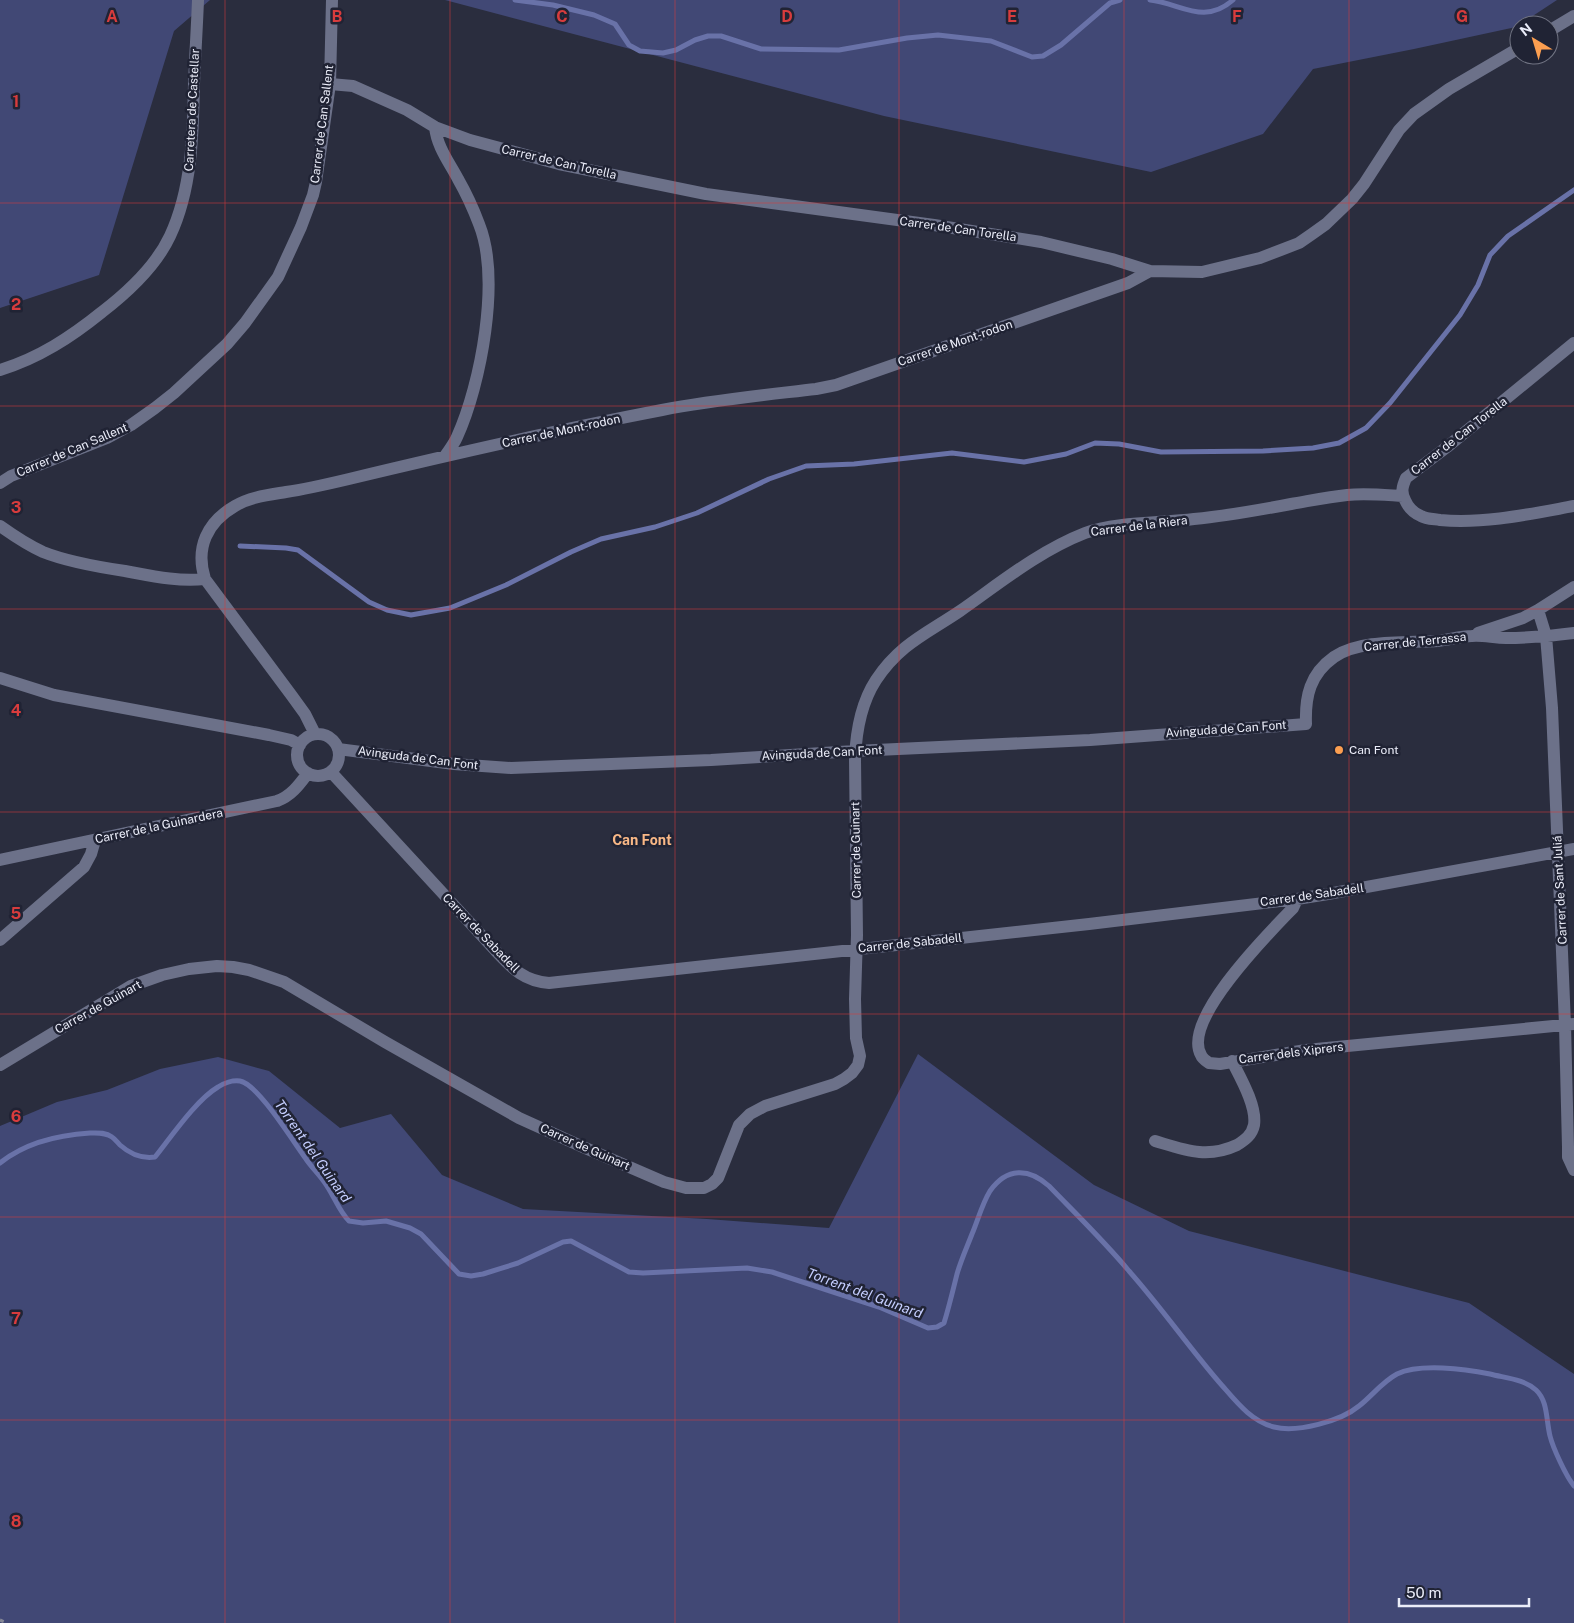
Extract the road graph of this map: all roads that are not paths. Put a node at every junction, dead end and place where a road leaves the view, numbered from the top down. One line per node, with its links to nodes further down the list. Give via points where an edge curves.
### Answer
1 (198, 0): 10 (street, Carretera de Castellar, via 188,181 169,238 141,276 95,318 65,340)
2 (332, 0): 6 (street, Carrer de Can Sallent)
3 (1574, 16): 4 (street)
4 (1559, 25)
5 (1509, 54): 8 (street, Carrer de Can Torella, via 1448,89 1414,114 1399,130 1352,198 1326,224 1298,243 1260,258 1202,272)
6 (330, 84): 7 (street, Carrer de Can Torella, via 353,86 407,110); 12 (street, Carrer de Can Sallent, via 313,195 278,277 245,323 174,393 131,425)
7 (435, 127): 8 (street, Carrer de Can Torella, via 559,164 706,194 1041,242); 11 (street, via 436,140 480,226 488,274 486,327 480,364 457,438)
8 (1150, 270): 11 (street, Carrer de Mont-rodon, via 1128,282 836,385 664,409)
9 (1574, 342): 13 (street, Carrer de Can Torella, via 1406,478 1402,486)
10 (0, 370)
11 (445, 456): 16 (street, Carrer de Mont-rodon, via 326,485 246,500 233,507 206,535 201,556)
12 (0, 483)
13 (1403, 496): 14 (street, via 1422,517 1450,520 1473,521); 27 (street, Carrer de la Riera, via 1348,495 1204,518 1112,527 1063,543 898,653 870,692 860,720)
14 (1574, 506)
15 (0, 526): 16 (street, via 26,544 66,559 179,580)
16 (205, 579): 24 (street, Carrer de Mont-rodon, via 296,702)
17 (1574, 587): 18 (street)
18 (1538, 610): 20 (street); 21 (street, Carrer de Sant Juliá)
19 (1574, 633): 21 (street, Carrer de Terrassa)
20 (1471, 636): 21 (street, Carrer de Terrassa); 23 (street, Carrer de Terrassa, via 1348,650 1324,665 1314,679 1308,690)
21 (1546, 636): 32 (street, Carrer de Sant Juliá)
22 (0, 678): 25 (street, via 54,695 269,735)
23 (1306, 724): 27 (street, Avinguda de Can Font, via 1090,740)
24 (315, 734): 25 (street); 26 (street, via 332,739)
25 (300, 745): 29 (street, via 298,762)
26 (338, 749): 27 (street, Avinguda de Can Font, via 511,768); 28 (street, via 339,760)
27 (855, 751): 36 (street, Carrer de Guinart)
28 (330, 772): 29 (street, via 318,776); 36 (street, Carrer de Sabadell, via 494,950 527,979 548,984 562,983)
29 (308, 773): 30 (street, Carrer de la Guinardera, via 284,799)
30 (94, 840): 33 (street, Carrer de la Guinardera); 35 (street, via 84,867)
31 (1574, 849): 32 (street, Carrer de Sabadell)
32 (1558, 852): 34 (street, Carrer de Sabadell); 37 (street, Carrer de Sant Juliá)
33 (0, 860)
34 (1297, 898): 36 (street, Carrer de Sabadell); 38 (street, Carrer dels Xiprers, via 1293,908 1227,981 1202,1022 1198,1042 1200,1054 1209,1063)
35 (0, 940)
36 (856, 949): 39 (street, Carrer de Guinart, via 858,1066 852,1074 835,1084 765,1106 744,1119 735,1132 718,1178 704,1188 686,1188 664,1182 519,1118 284,982 234,967 189,969 132,986)
37 (1570, 1024): 38 (street, Carrer dels Xiprers, via 1315,1049); 41 (street, Carrer de Sant Juliá, via 1568,1157)
38 (1232, 1061): 40 (street, via 1254,1115 1248,1138 1230,1148 1205,1153)
39 (0, 1065)
40 (1156, 1141)
41 (1574, 1170)

